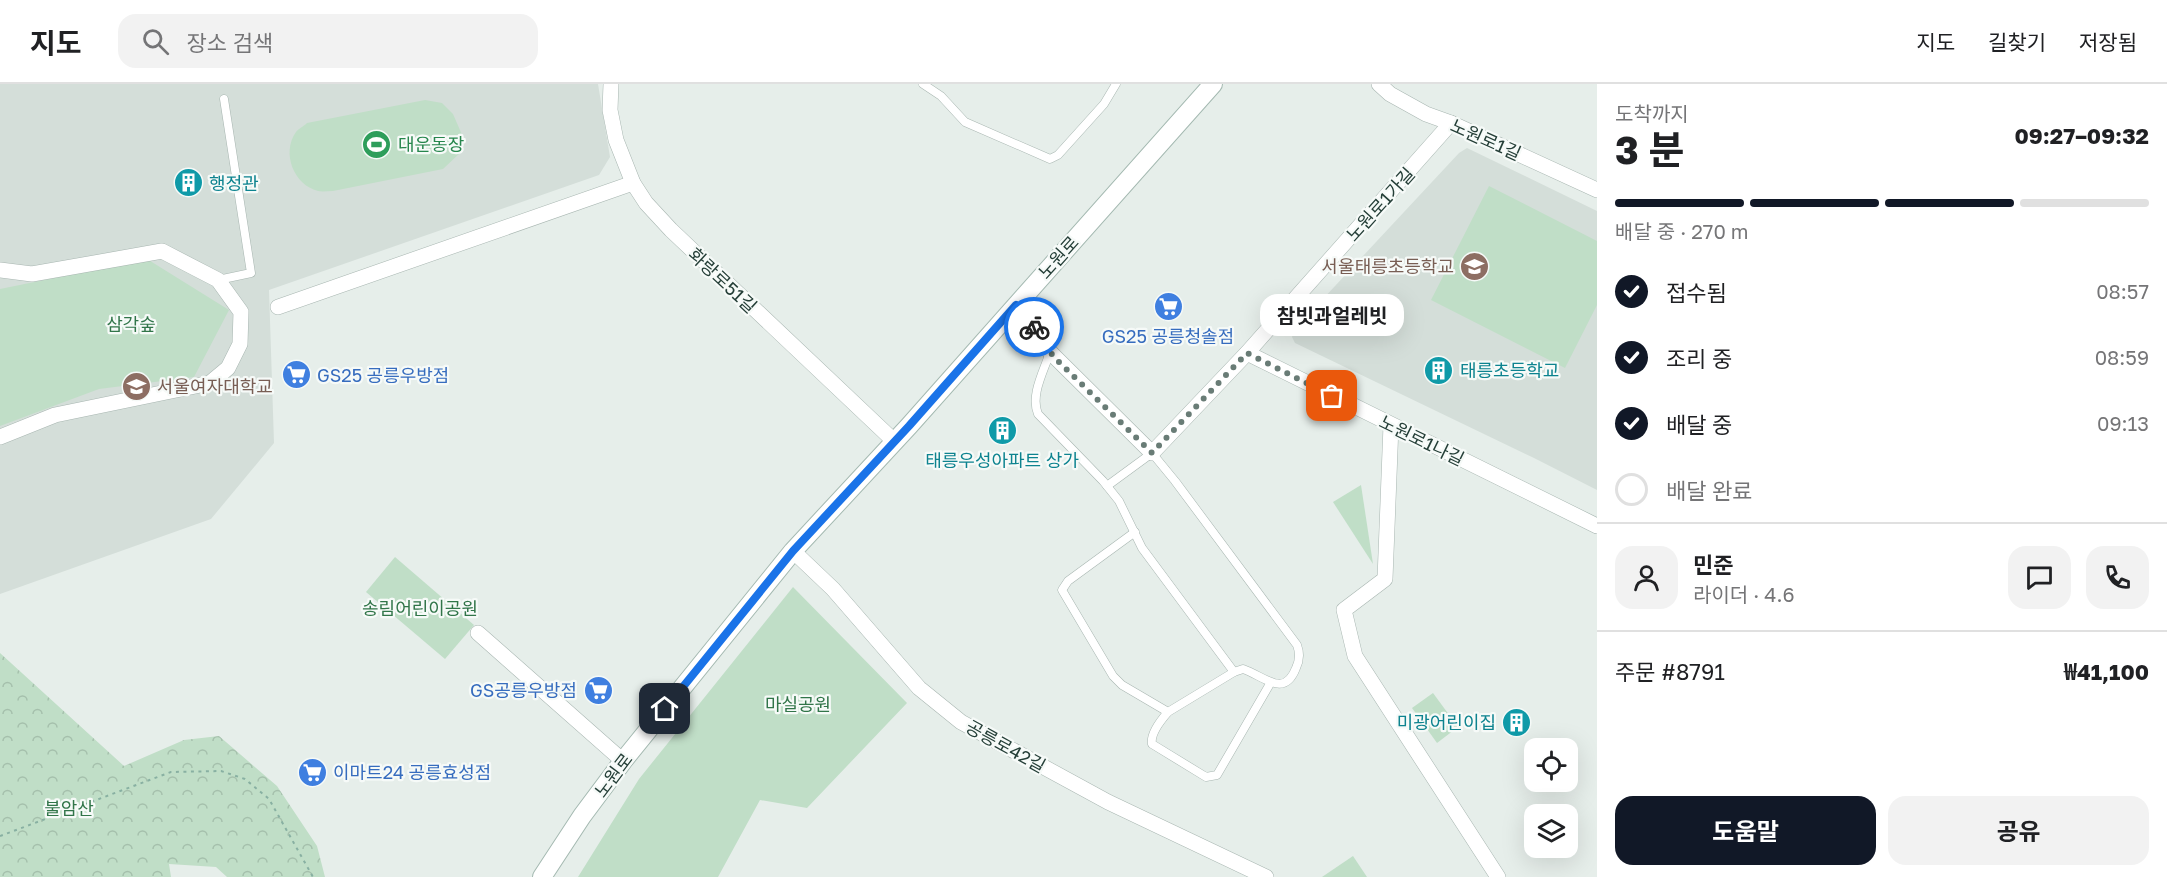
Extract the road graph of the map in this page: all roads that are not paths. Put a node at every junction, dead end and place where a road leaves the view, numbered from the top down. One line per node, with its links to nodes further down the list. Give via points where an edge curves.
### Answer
1 (611, 84): 8 (street, 화랑로51길, via 610,110 616,140)
2 (923, 84): 3 (lane, via 941,96 965,122 1050,159 1097,111)
3 (1116, 84)
4 (1212, 84): 12 (main road, 노원로)
5 (1379, 84): 7 (street, 노원로1길, via 1408,105)
6 (224, 99): 11 (lane, via 251,273)
7 (1451, 123): 9 (street, 노원로1길); 15 (street, 노원로1가길)
8 (633, 183): 13 (street); 18 (street, 화랑로51길, via 671,230)
9 (1597, 190)
10 (0, 270): 11 (street, via 32,274 162,250)
11 (218, 280): 17 (street, via 241,312 240,344 228,368 210,382 55,416)
12 (1016, 305): 14 (street); 18 (main road, 노원로)
13 (278, 307)
14 (1050, 352): 19 (street); 20 (lane, via 1035,398 1038,414)
15 (1247, 353): 16 (street, 노원로1나길); 19 (street, 노원로1가길)
16 (1391, 425): 21 (street, 노원로1나길); 31 (street, via 1385,579 1344,610 1355,656)
17 (0, 437)
18 (894, 441): 23 (main road, 노원로)
19 (1152, 453): 20 (lane); 26 (lane, via 1297,645 1299,659 1292,677 1284,684)
20 (1107, 486): 22 (lane)
21 (1597, 526)
22 (1135, 532): 25 (lane, via 1142,548); 27 (lane, via 1068,581 1062,590 1113,676)
23 (793, 551): 28 (main road, 노원로); 30 (street, 공릉로42길, via 833,589 919,688 961,722 1108,802)
24 (478, 633): 28 (street)
25 (1234, 672): 26 (lane, via 1244,669); 27 (lane)
26 (1271, 682): 27 (lane, via 1219,773 1213,777 1206,777 1152,744 1151,739)
27 (1168, 712)
28 (622, 761): 29 (main road, 노원로)
29 (542, 877)
30 (1266, 877)
31 (1498, 877)

